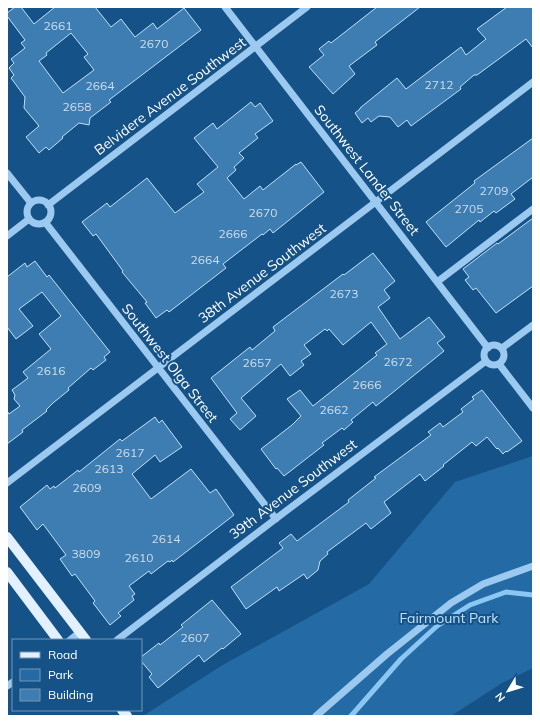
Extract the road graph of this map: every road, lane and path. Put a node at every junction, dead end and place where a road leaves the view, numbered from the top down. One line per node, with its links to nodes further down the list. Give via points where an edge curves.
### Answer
1 (226, 7): 3 (street, Southwest Lander Street)
2 (307, 7): 3 (street, Belvidere Avenue Southwest)
3 (256, 47): 7 (street, Southwest Lander Street); 8 (street, Belvidere Avenue Southwest)
4 (533, 82): 7 (street, 38th Avenue Southwest)
5 (7, 173): 6 (street)
6 (32, 203): 8 (street, via 41,200); 10 (street, via 27,210)
7 (376, 203): 13 (street, Southwest Lander Street); 19 (street, 38th Avenue Southwest)
8 (48, 205): 11 (street, via 50,214)
9 (533, 209): 13 (street)
10 (29, 219): 11 (street, via 37,224); 12 (street)
11 (45, 222): 19 (street, Southwest Olga Street)
12 (7, 236)
13 (437, 282): 15 (street, Southwest Lander Street)
14 (533, 325): 16 (street)
15 (488, 348): 16 (street, via 497,345); 17 (street, via 484,354)
16 (502, 348): 18 (street, via 504,357)
17 (486, 361): 18 (street, via 492,365); 22 (street, 39th Avenue Southwest)
18 (500, 364): 20 (street)
19 (158, 369): 21 (street, 38th Avenue Southwest); 22 (street, Southwest Olga Street)
20 (533, 408)
21 (7, 483)
22 (276, 519): 29 (street, 39th Avenue Southwest)
23 (7, 537): 26 (main road)
24 (533, 566): 30 (street, via 483,584 451,603)
25 (7, 572): 27 (main road)
26 (83, 636): 28 (street)
27 (57, 639)
28 (73, 639)
29 (118, 639)
30 (316, 716)

